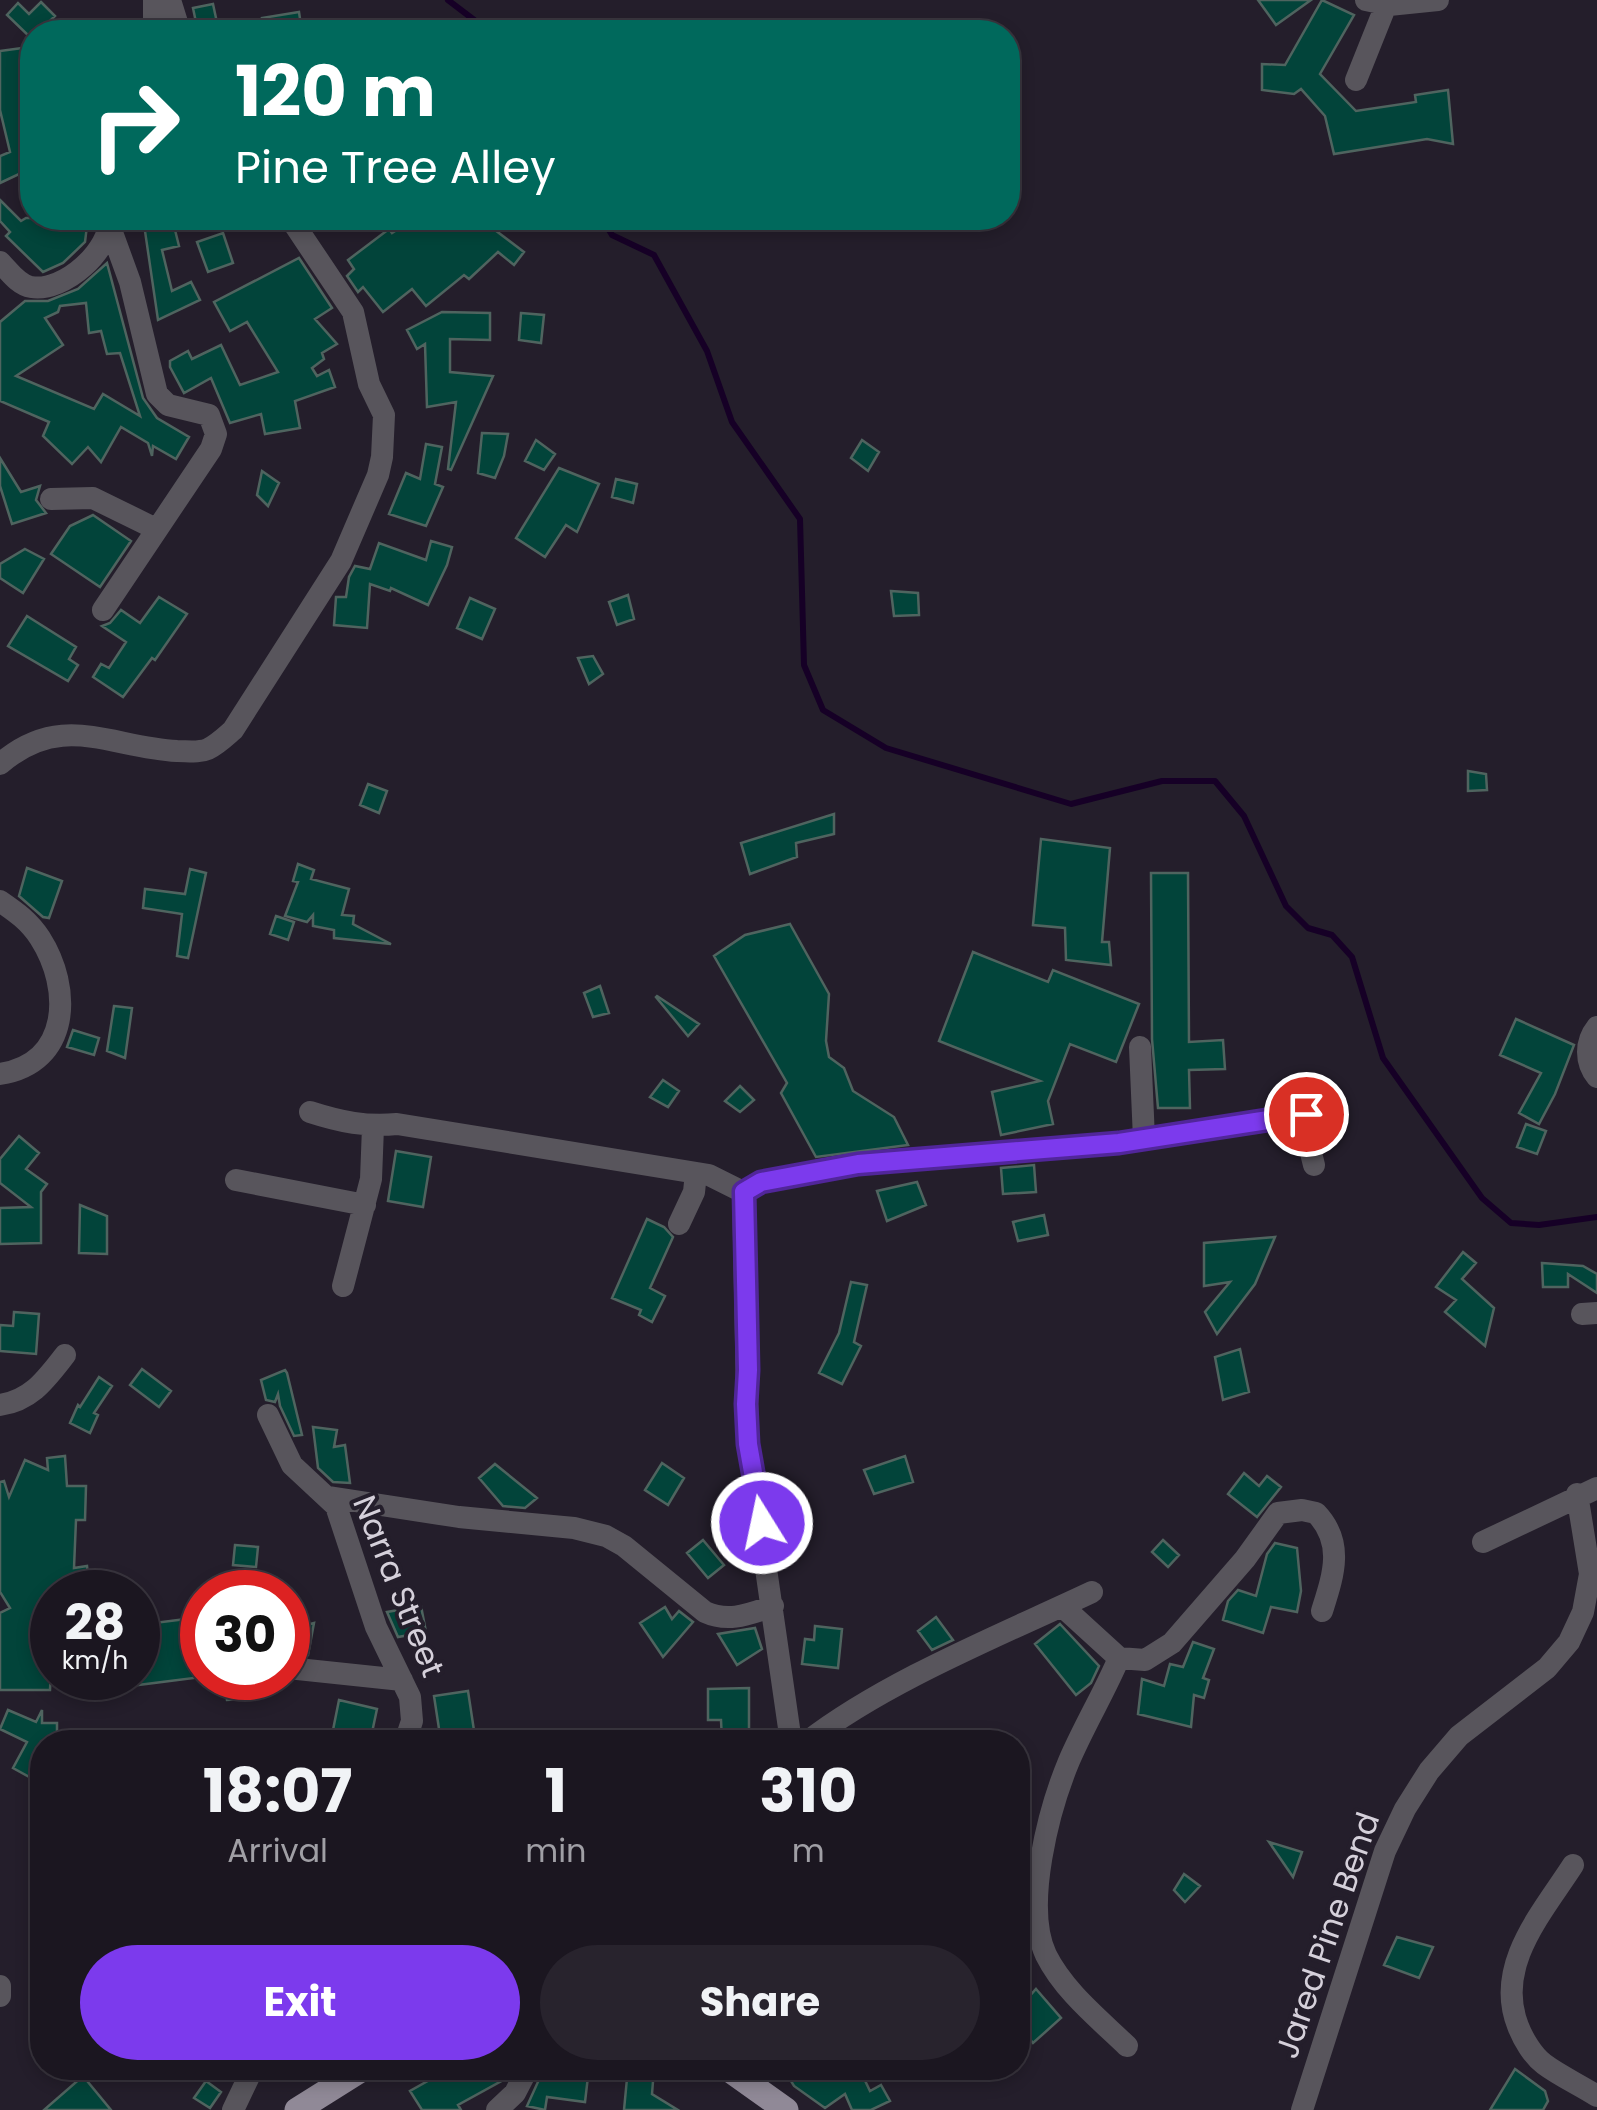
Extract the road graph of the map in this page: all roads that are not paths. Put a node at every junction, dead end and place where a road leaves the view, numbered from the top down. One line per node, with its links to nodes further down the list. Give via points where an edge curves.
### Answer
1 (1438, 0): 2 (street)
2 (1381, 2): 3 (street)
3 (1356, 80)
4 (105, 230): 7 (street, via 88,263 71,277 30,287)
5 (112, 230): 9 (street, via 157,394 168,405 209,415 216,434)
6 (298, 230): 11 (street, via 353,312 369,384 384,416 378,475 341,562 233,730 205,750 54,735 18,748)
7 (0, 262)
8 (51, 499): 9 (street, via 93,498)
9 (156, 530): 10 (street)
10 (103, 610)
11 (0, 764)
12 (0, 901): 15 (street, via 22,916 51,958 60,1020 30,1066)
13 (1597, 1027): 16 (street, via 1588,1062)
14 (1140, 1048): 19 (street)
15 (0, 1074)
16 (1597, 1077)
17 (310, 1112): 18 (street)
18 (372, 1126): 21 (street, via 398,1124); 24 (street)
19 (1144, 1139): 20 (street, via 1309,1103); 23 (street, via 858,1164 761,1182)
20 (1314, 1165)
21 (696, 1173): 23 (street); 25 (street)
22 (236, 1180): 24 (street)
23 (744, 1192): 34 (street, via 748,1431)
24 (365, 1205): 26 (street)
25 (679, 1224)
26 (342, 1286)
27 (65, 1355): 28 (street, via 26,1398)
28 (0, 1406)
29 (268, 1415): 31 (street, Narra Street, via 292,1465)
30 (1587, 1491): 32 (street); 56 (street, Jared Pine Bend, via 1590,1574 1584,1612 1547,1668 1460,1736 1405,1809 1385,1851)
31 (329, 1498): 34 (street, via 574,1528 624,1546 716,1617 734,1619); 39 (street, Narra Street)
32 (1484, 1542)
33 (1092, 1592): 35 (street)
34 (773, 1606): 41 (street)
35 (1062, 1606): 37 (street); 42 (street)
36 (1322, 1610): 37 (street, via 1335,1565 1330,1530 1316,1514 1286,1510 1172,1643 1145,1660)
37 (1119, 1658): 46 (street, via 1068,1762 1036,1912 1042,1946 1064,1984)
38 (310, 1670): 39 (street)
39 (402, 1680): 40 (street, Narra Street, via 412,1710)
40 (408, 1730)
41 (789, 1730)
42 (823, 1730)
43 (1573, 1865): 51 (street, via 1524,1941 1510,2006 1540,2062)
44 (0, 1986): 45 (street)
45 (0, 1996)
46 (1127, 2046)
47 (247, 2080): 52 (street)
48 (345, 2080): 53 (main road)
49 (521, 2080): 54 (street)
50 (745, 2080): 55 (main road)
51 (1597, 2096)
52 (233, 2110)
53 (298, 2110)
54 (497, 2110)
55 (786, 2110)
56 (1302, 2110)

